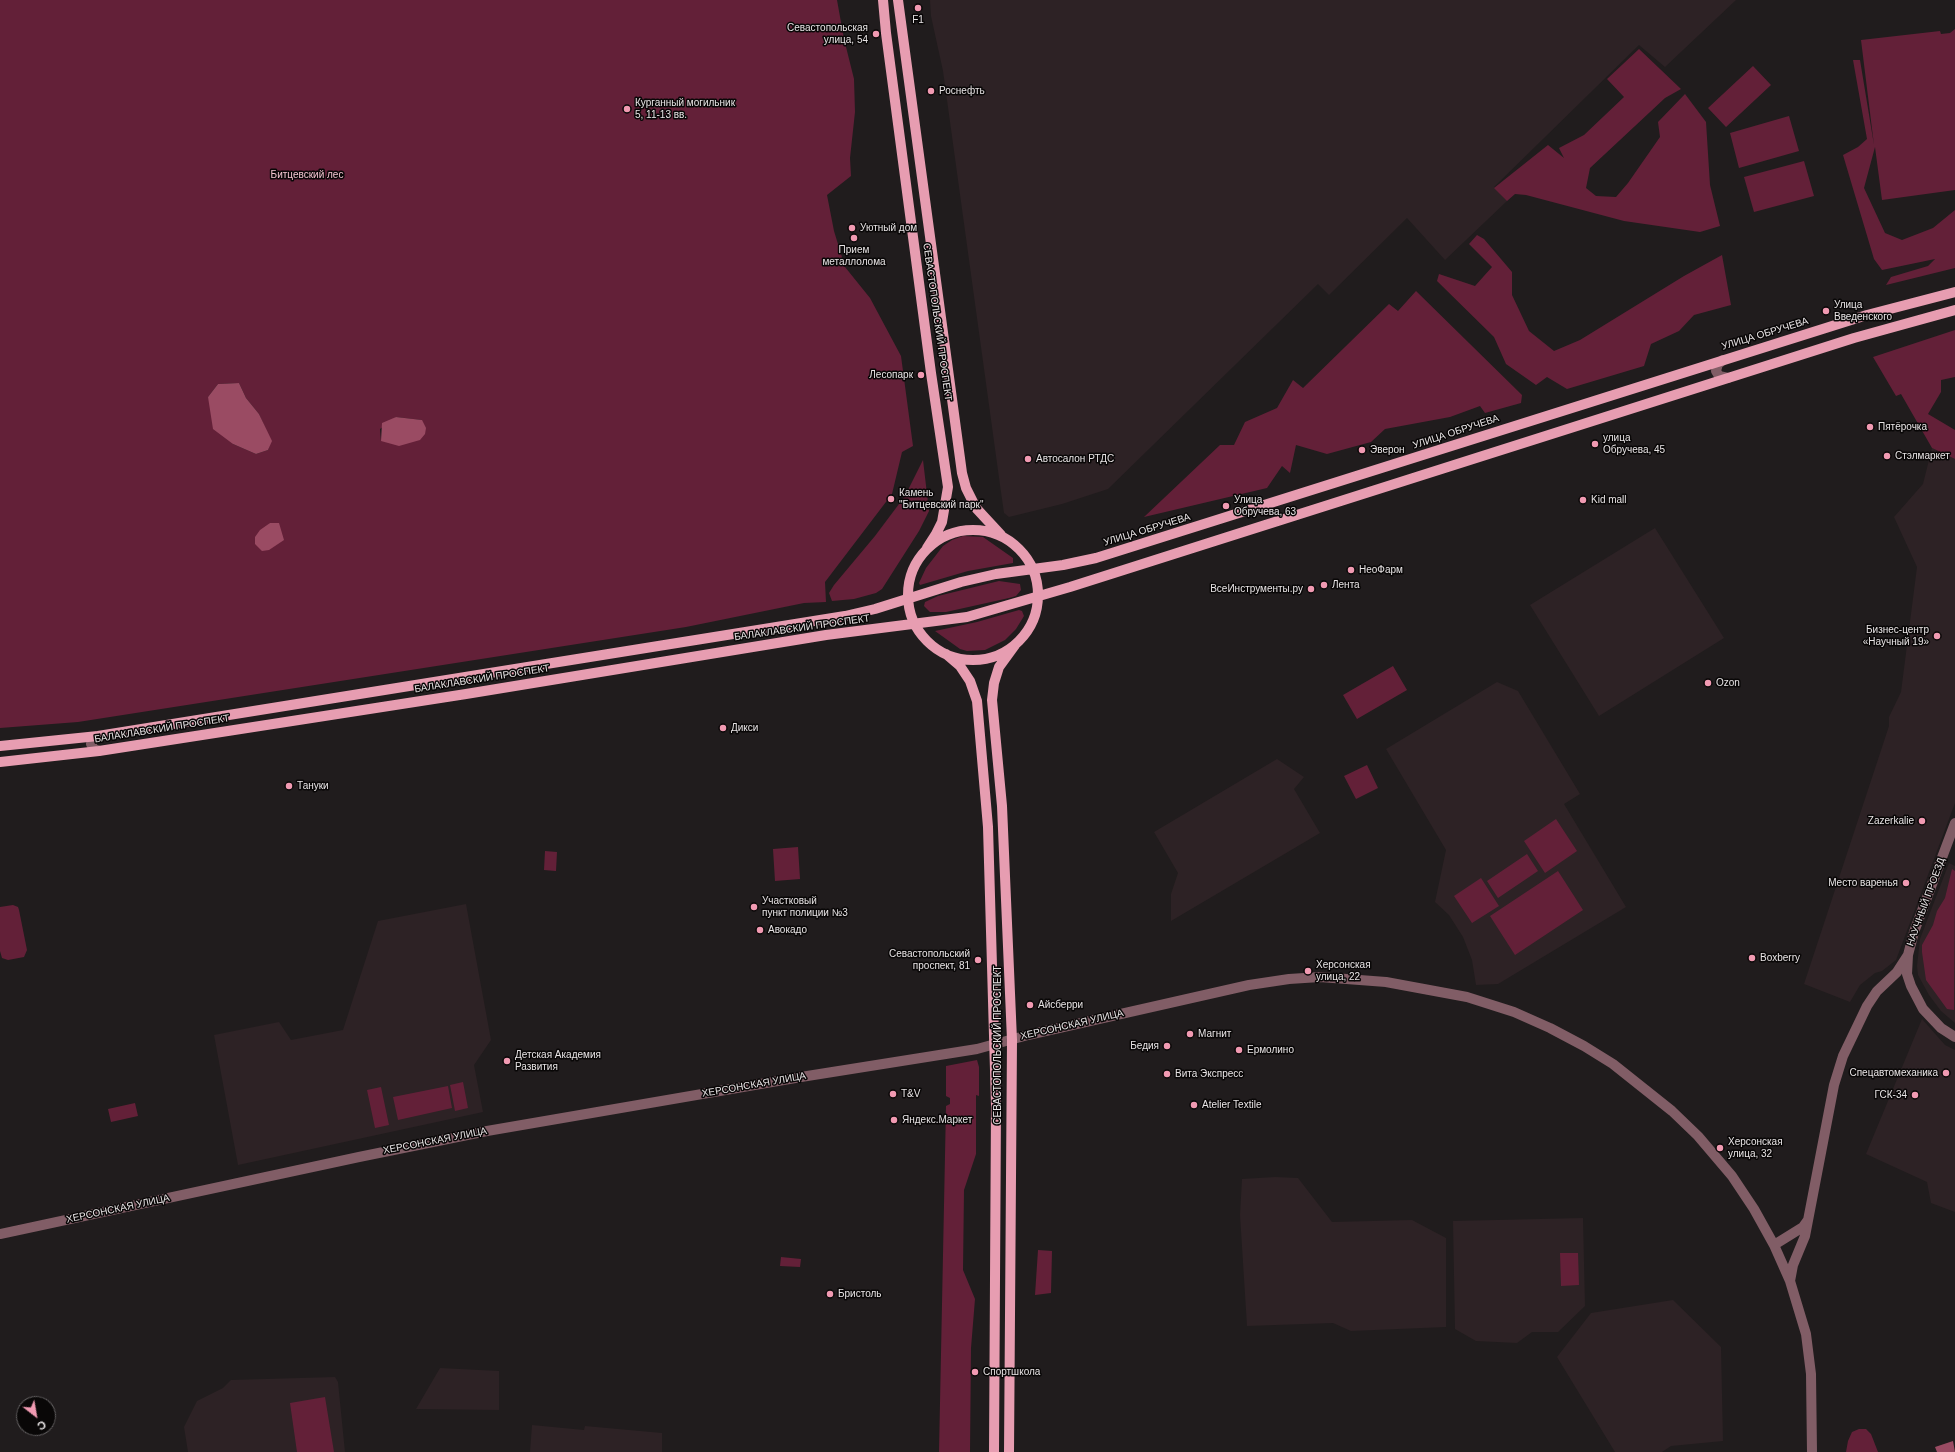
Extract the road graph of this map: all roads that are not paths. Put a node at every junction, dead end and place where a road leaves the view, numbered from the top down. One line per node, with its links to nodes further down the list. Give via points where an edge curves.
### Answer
1 (883, 0): 8 (main road, СЕВАСТОПОЛЬСКИЙ ПРОСПЕКТ, via 948,487 942,522)
2 (898, 0): 7 (main road, СЕВАСТОПОЛЬСКИЙ ПРОСПЕКТ, via 962,473 976,508)
3 (1955, 292): 5 (main road, УЛИЦА ОБРУЧЕВА, via 1867,315)
4 (1955, 310): 6 (main road, via 1861,336)
5 (1723, 360): 6 (street, via 1718,364 1716,371 1719,376); 9 (main road, УЛИЦА ОБРУЧЕВА, via 1128,549 1063,565)
6 (1728, 378): 11 (main road)
7 (1001, 535): 8 (main road, via 968,528 944,535); 9 (main road, СЕВАСТОПОЛЬСКИЙ ПРОСПЕКТ, via 1019,550)
8 (927, 548): 12 (main road, СЕВАСТОПОЛЬСКИЙ ПРОСПЕКТ, via 912,574)
9 (1032, 569): 10 (main road, УЛИЦА ОБРУЧЕВА); 11 (main road, СЕВАСТОПОЛЬСКИЙ ПРОСПЕКТ)
10 (961, 582): 12 (main road, БАЛАКЛАВСКИЙ ПРОСПЕКТ)
11 (1039, 596): 13 (main road, БАЛАКЛАВСКИЙ ПРОСПЕКТ, via 967,617); 14 (main road, СЕВАСТОПОЛЬСКИЙ ПРОСПЕКТ, via 1031,626)
12 (906, 599): 13 (main road); 16 (main road, БАЛАКЛАВСКИЙ ПРОСПЕКТ, via 845,616)
13 (916, 625): 15 (main road, СЕВАСТОПОЛЬСКИЙ ПРОСПЕКТ); 18 (main road, БАЛАКЛАВСКИЙ ПРОСПЕКТ, via 826,635)
14 (1015, 645): 15 (main road, via 1004,653 978,662); 25 (main road, СЕВАСТОПОЛЬСКИЙ ПРОСПЕКТ, via 999,667 992,700 1002,806)
15 (946, 654): 26 (main road, СЕВАСТОПОЛЬСКИЙ ПРОСПЕКТ, via 960,666 970,681 977,701 988,827)
16 (98, 736): 17 (main road, БАЛАКЛАВСКИЙ ПРОСПЕКТ); 18 (street, via 93,738 91,744)
17 (0, 746)
18 (99, 751): 19 (main road, БАЛАКЛАВСКИЙ ПРОСПЕКТ)
19 (0, 762)
20 (1955, 823): 21 (street, НАУЧНЫЙ ПРОЕЗД, via 1927,895)
21 (1908, 955): 22 (street); 23 (street, НАУЧНЫЙ ПРОЕЗД, via 1907,974)
22 (1887, 982): 23 (street, via 1898,980); 27 (street, via 1866,1006 1843,1056 1834,1085)
23 (1911, 986): 24 (street, НАУЧНЫЙ ПРОЕЗД, via 1931,1019)
24 (1955, 1037)
25 (1012, 1040): 26 (street, ХЕРСОНСКАЯ УЛИЦА); 29 (street, ХЕРСОНСКАЯ УЛИЦА, via 1190,997 1289,979 1332,978 1386,982 1467,997 1514,1012 1550,1028 1607,1060 1646,1089 1698,1136 1720,1161 1754,1210); 32 (main road, СЕВАСТОПОЛЬСКИЙ ПРОСПЕКТ)
26 (994, 1044): 28 (street, ХЕРСОНСКАЯ УЛИЦА, via 946,1055 801,1076 487,1131); 31 (main road, СЕВАСТОПОЛЬСКИЙ ПРОСПЕКТ)
27 (1809, 1218): 29 (street, via 1803,1227); 30 (street)
28 (0, 1234)
29 (1774, 1245): 30 (street, ХЕРСОНСКАЯ УЛИЦА)
30 (1790, 1282): 33 (street, ХЕРСОНСКАЯ УЛИЦА, via 1806,1334 1811,1374)
31 (994, 1452)
32 (1009, 1452)
33 (1812, 1452)

